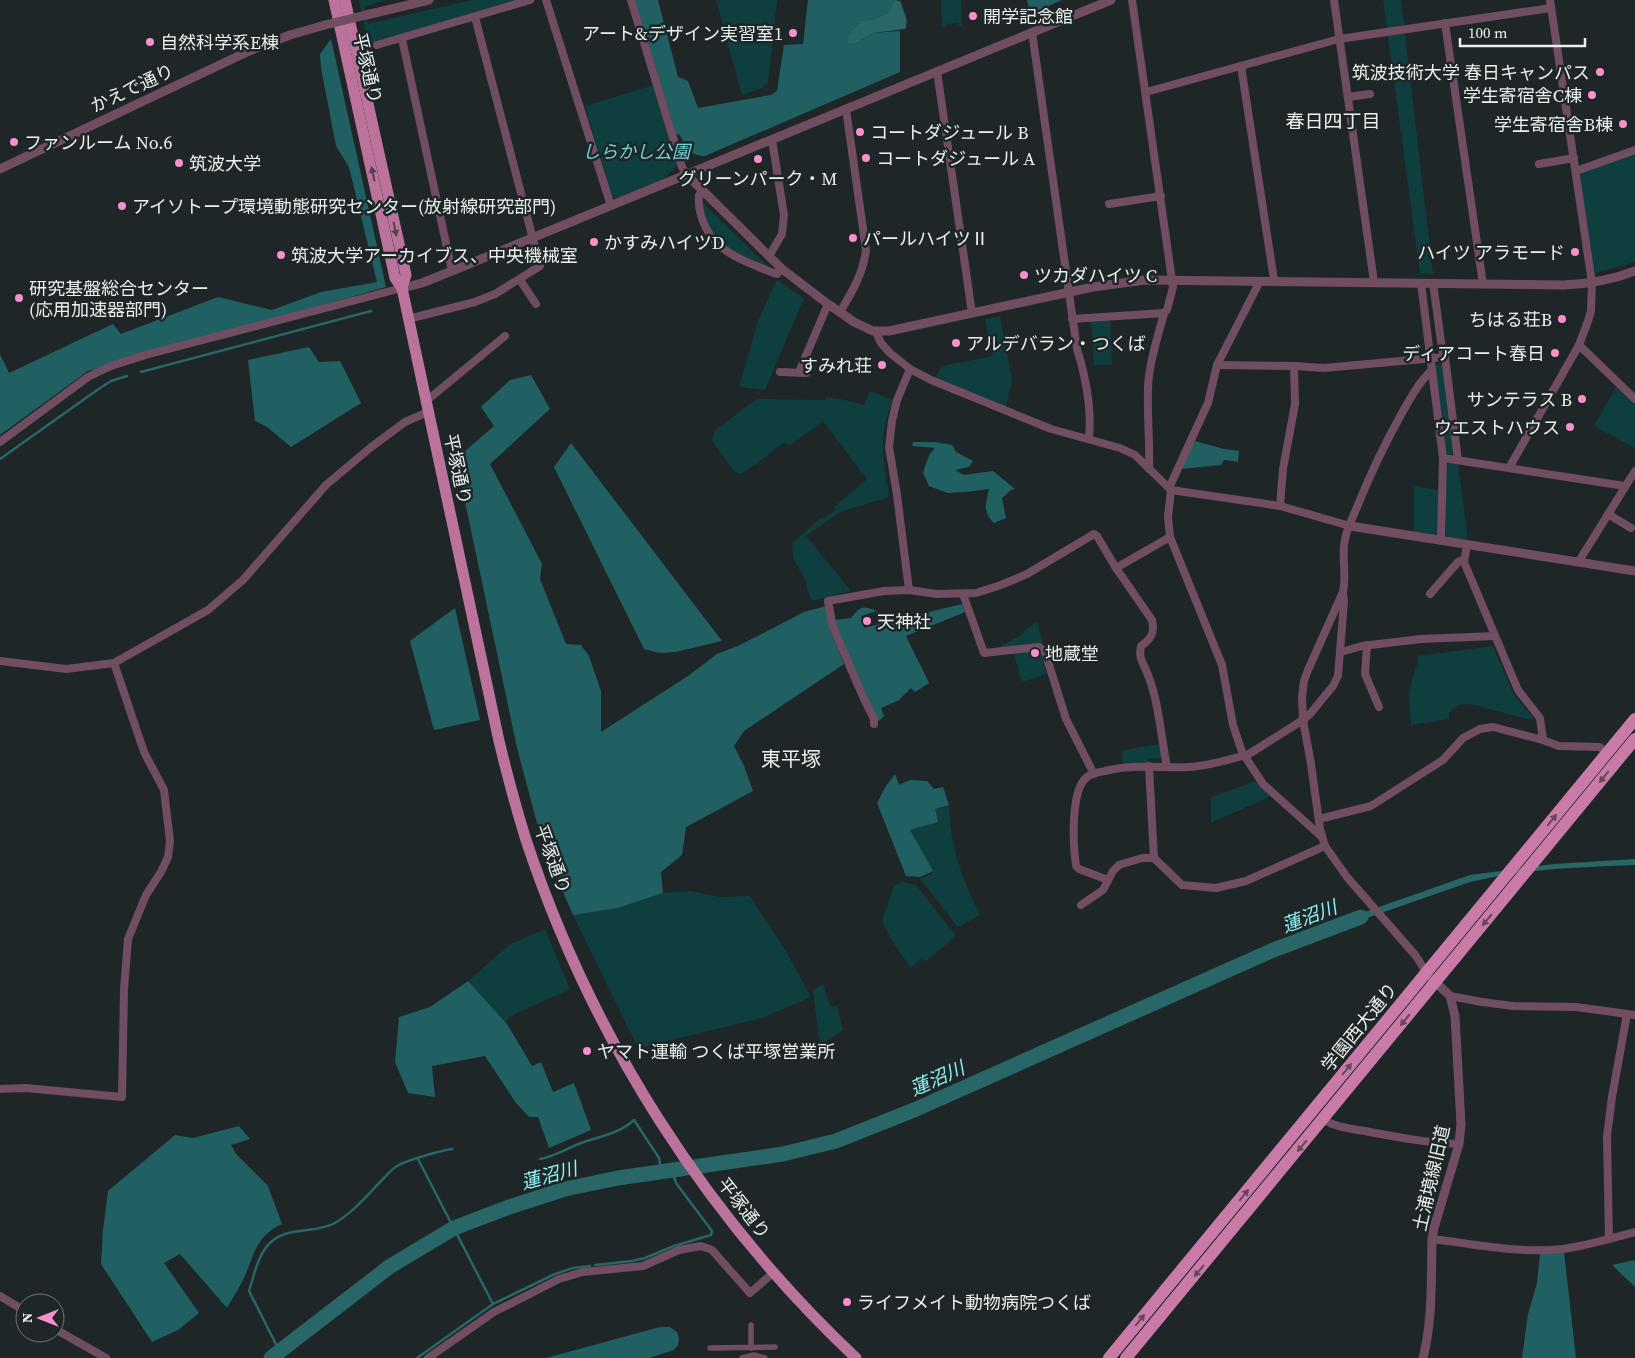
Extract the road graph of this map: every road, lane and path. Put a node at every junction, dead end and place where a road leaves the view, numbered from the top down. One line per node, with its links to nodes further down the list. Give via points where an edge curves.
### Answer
1 (334, 0): 48 (main road, 平塚通り, one-way to 1, via 395,278)
2 (345, 0): 48 (main road, 平塚通り, one-way to 48, via 406,275)
3 (429, 0): 27 (street, かえで通り, bridge, via 290,35 247,52)
4 (530, 0): 11 (street)
5 (546, 0): 33 (street)
6 (631, 0): 29 (street)
7 (1111, 0): 13 (street)
8 (1132, 0): 19 (street)
9 (1334, 0): 15 (street)
10 (1551, 4): 12 (street); 25 (street)
11 (475, 17): 14 (street); 34 (street)
12 (1445, 23): 15 (street); 47 (street)
13 (1032, 32): 18 (street); 49 (street)
14 (402, 39): 16 (street); 37 (street)
15 (1339, 39): 17 (street); 21 (street)
16 (377, 45)
17 (1241, 66): 19 (street); 41 (street)
18 (936, 71): 22 (street); 53 (street)
19 (1146, 92): 31 (street)
20 (1370, 94): 21 (street)
21 (1348, 97): 43 (street)
22 (846, 109): 23 (street); 52 (street, via 866,250 858,280)
23 (772, 140): 29 (street); 35 (street, via 784,226)
24 (1635, 150): 28 (street)
25 (1574, 158): 26 (street); 28 (street)
26 (1539, 164)
27 (0, 169)
28 (1576, 171): 46 (street)
29 (687, 175): 30 (street); 33 (street)
30 (703, 191): 35 (street); 36 (street, via 699,195 700,215 722,248 771,272 777,274)
31 (1160, 196): 32 (street); 39 (street)
32 (1109, 204)
33 (611, 206): 34 (street)
34 (533, 238): 37 (street); 40 (street, via 540,266)
35 (769, 256): 36 (street)
36 (782, 269): 51 (street)
37 (452, 271): 48 (street)
38 (1635, 271): 46 (street)
39 (1172, 279): 42 (street); 49 (street, via 1129,281); 54 (street, via 1173,287)
40 (520, 280): 50 (street); 55 (street, via 475,302)
41 (1274, 280): 42 (street); 43 (street)
42 (1260, 281): 62 (street)
43 (1374, 282): 44 (street)
44 (1421, 283): 45 (street); 61 (street)
45 (1434, 283): 47 (street); 60 (street)
46 (1592, 283): 47 (street); 59 (street, via 1591,311)
47 (1483, 284)
48 (402, 288): 55 (main road, 平塚通り); 70 (street, via 110,366 88,377)
49 (1069, 292): 53 (street); 56 (street)
50 (536, 304)
51 (828, 304): 52 (street); 66 (street, via 802,372)
52 (840, 312): 57 (street)
53 (972, 313): 57 (street)
54 (1164, 313): 56 (street); 74 (street, via 1148,388)
55 (408, 319): 68 (main road, 平塚通り)
56 (1072, 319): 69 (street, via 1090,404)
57 (876, 332): 64 (street, via 890,353)
58 (505, 336): 68 (street)
59 (1579, 345): 67 (street); 73 (street)
60 (1445, 357): 61 (street); 72 (street)
61 (1431, 358): 63 (street, via 1324,368); 65 (street)
62 (1217, 365): 63 (street); 77 (street, via 1208,403)
63 (1294, 366): 78 (street, via 1295,404)
64 (910, 369): 69 (street, via 1043,426); 89 (street, via 895,407 889,447)
65 (1432, 370): 71 (street); 80 (street, via 1398,420)
66 (780, 372)
67 (1635, 399)
68 (427, 407): 97 (street, via 326,485 243,580 208,610); 125 (main road, 平塚通り, via 511,789 556,920 598,1013 650,1107 732,1223)
69 (1089, 438): 74 (street, via 1128,451)
70 (0, 442)
71 (1443, 458): 72 (street); 83 (street)
72 (1458, 460): 73 (street)
73 (1508, 468): 76 (street)
74 (1149, 469): 77 (street)
75 (1635, 471): 76 (street)
76 (1626, 486): 79 (street)
77 (1170, 489): 78 (street); 82 (street)
78 (1280, 506): 80 (street)
79 (1608, 514): 81 (street); 86 (street)
80 (1350, 526): 83 (street); 90 (street, via 1343,549 1345,581)
81 (1631, 528)
82 (1170, 537): 87 (street); 105 (street, via 1222,665 1233,725)
83 (1441, 540): 84 (street)
84 (1467, 545): 85 (street); 86 (street)
85 (1464, 559): 92 (street); 93 (street)
86 (1579, 561): 88 (street)
87 (1116, 568): 91 (street, via 1097,536 1092,535 1017,579 976,593); 107 (street, via 1152,620 1153,635 1141,646 1140,657 1152,688)
88 (1635, 571)
89 (909, 590): 91 (street); 101 (street, via 828,600 833,627)
90 (1342, 592): 95 (street); 100 (street, via 1308,670 1302,697)
91 (963, 594): 108 (street, via 984,653 1039,647 1045,652 1066,719)
92 (1430, 594)
93 (1495, 636): 94 (street, via 1421,639); 102 (street, via 1518,690 1540,718)
94 (1367, 646): 95 (street); 98 (street, via 1365,674)
95 (1341, 652): 100 (street, via 1338,676 1333,686)
96 (0, 662): 97 (street, via 66,668)
97 (114, 663): 119 (street, via 144,752 164,790 170,841 168,856 146,894 128,940 122,1097)
98 (1379, 708)
99 (1635, 719): 104 (highway, 学園西大通り)
100 (1303, 720): 105 (street); 109 (street)
101 (874, 724)
102 (1543, 740): 104 (street, via 1560,746 1599,747); 109 (street, via 1493,727 1480,729 1463,738 1443,760 1372,806)
103 (1635, 740): 116 (highway, 学園西大通り, one-way to 116)
104 (1608, 752): 115 (highway, 学園西大通り, one-way to 104)
105 (1245, 755): 107 (street, via 1191,767); 110 (street, via 1263,784)
106 (1149, 766): 107 (street); 108 (street, via 1115,768); 112 (street)
107 (1167, 767)
108 (1094, 774): 113 (street, via 1086,777 1079,790 1073,825 1076,866)
109 (1319, 819): 110 (street)
110 (1321, 836): 111 (street)
111 (1324, 846): 112 (street, via 1246,881 1216,888 1182,884); 115 (street)
112 (1154, 858): 113 (street, via 1119,865)
113 (1108, 880): 114 (street, via 1102,890)
114 (1080, 904)
115 (1426, 972): 116 (street); 139 (highway, 学園西大通り, one-way to 115)
116 (1436, 982): 117 (street); 120 (highway, 学園西大通り, one-way to 120)
117 (1450, 996): 118 (street, via 1505,1005 1576,1007); 121 (street, 土浦境線旧道, via 1455,1016 1458,1065)
118 (1631, 1015): 124 (street, via 1612,1097 1607,1136)
119 (0, 1088)
120 (1324, 1120): 121 (street, via 1334,1125 1387,1135); 140 (highway, 学園西大通り, one-way to 140)
121 (1459, 1144): 123 (street, 土浦境線旧道)
122 (1635, 1232): 124 (street)
123 (1432, 1238): 124 (street, via 1538,1251); 141 (street, 土浦境線旧道, via 1428,1341)
124 (1609, 1239)
125 (773, 1273): 135 (street, via 750,1293 712,1250 700,1246 679,1250 643,1266 570,1275 494,1312); 138 (main road, 平塚通り)
126 (0, 1296): 127 (street)
127 (15, 1305)
128 (751, 1325): 131 (street)
129 (65, 1335): 134 (street)
130 (710, 1348): 131 (street)
131 (753, 1348): 132 (street); 133 (street)
132 (775, 1348)
133 (754, 1355): 136 (street); 137 (street)
134 (106, 1358)
135 (428, 1358)
136 (742, 1358)
137 (765, 1358)
138 (856, 1358)
139 (1110, 1358)
140 (1126, 1358)
141 (1423, 1358)

